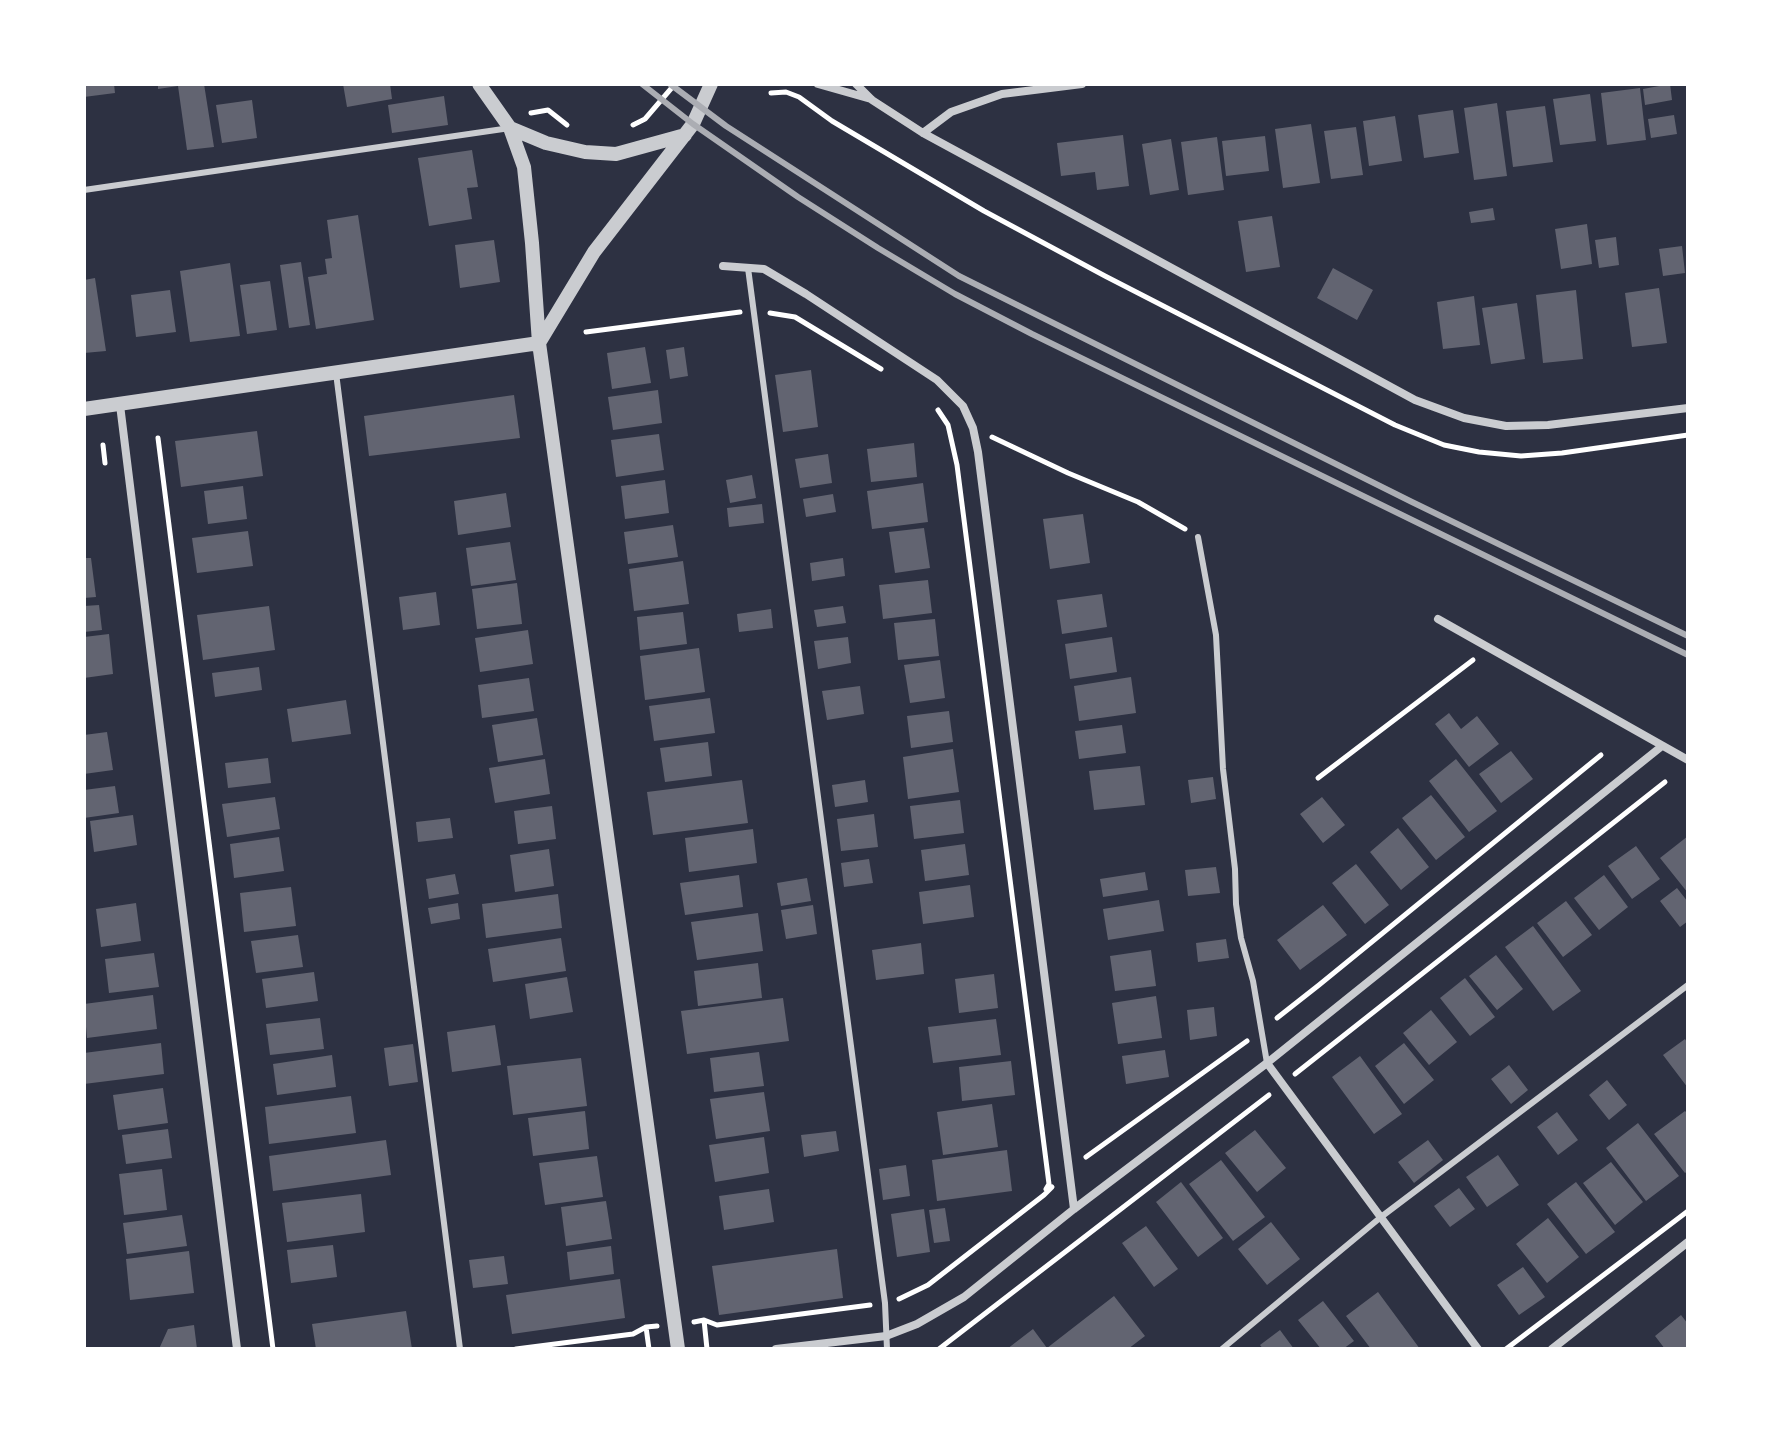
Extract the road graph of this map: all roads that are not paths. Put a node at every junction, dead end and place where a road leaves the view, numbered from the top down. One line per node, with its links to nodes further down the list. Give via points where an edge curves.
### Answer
1 (479, 84): 7 (street)
2 (711, 84): 9 (street)
3 (818, 84): 6 (street)
4 (856, 84): 6 (street)
5 (1082, 84): 8 (street, via 1002,94 951,112)
6 (872, 100): 8 (street)
7 (507, 124): 9 (street, via 546,143 616,154); 10 (lane); 13 (street, via 524,167)
8 (923, 133): 16 (street, via 1415,400 1464,418 1506,426 1548,425)
9 (686, 135): 13 (street, via 594,252)
10 (84, 190)
11 (723, 266): 12 (street)
12 (748, 268): 24 (street, via 764,269 937,380 963,406 973,428); 27 (lane)
13 (539, 343): 14 (street); 30 (street)
14 (336, 373): 15 (street); 29 (lane)
15 (120, 405): 17 (street); 28 (street)
16 (1688, 408)
17 (84, 409)
18 (1198, 537): 23 (lane, via 1216,635 1236,904)
19 (1438, 619): 20 (street)
20 (1662, 746): 21 (street); 23 (street)
21 (1688, 760)
22 (1688, 985): 25 (lane)
23 (1267, 1063): 24 (street); 25 (street)
24 (1074, 1209): 27 (street, via 964,1297)
25 (1381, 1217): 33 (lane); 34 (street)
26 (1688, 1242): 35 (street)
27 (886, 1336): 31 (street); 32 (lane)
28 (237, 1349)
29 (460, 1349)
30 (678, 1349)
31 (776, 1349)
32 (887, 1349)
33 (1222, 1349)
34 (1478, 1349)
35 (1552, 1349)

